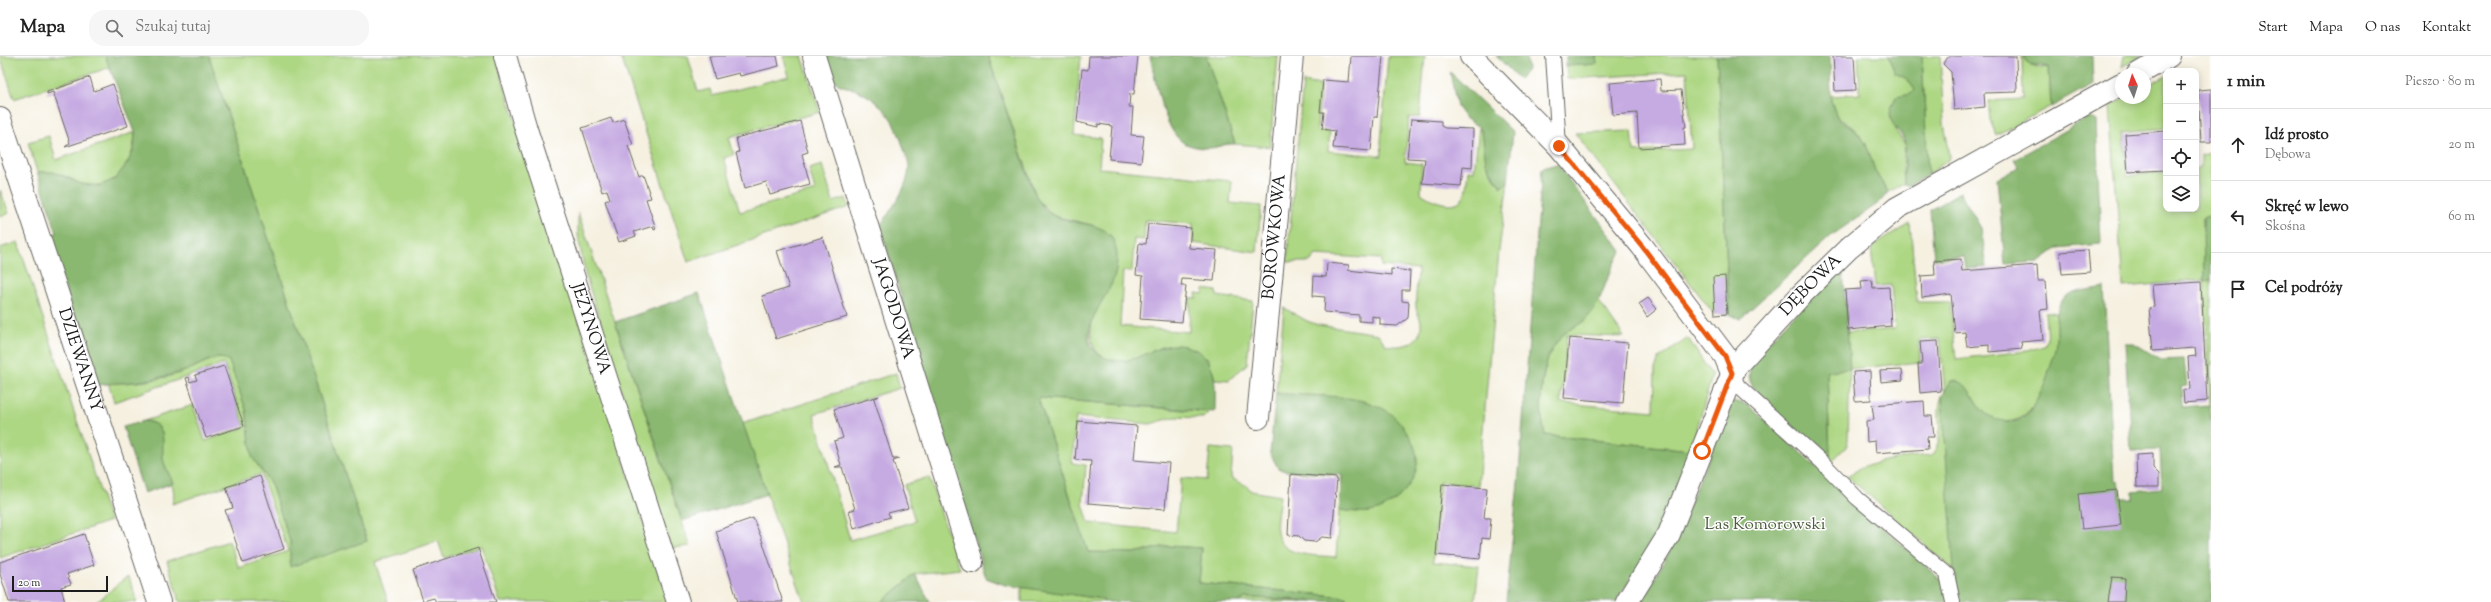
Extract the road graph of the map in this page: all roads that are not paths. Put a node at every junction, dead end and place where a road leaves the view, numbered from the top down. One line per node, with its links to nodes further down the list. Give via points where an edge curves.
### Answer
1 (505, 56): 15 (street, JEŻYNOWA)
2 (814, 56): 13 (street, JAGODOWA)
3 (1292, 56): 12 (street, BORÓWKOWA)
4 (1471, 56): 10 (street)
5 (1553, 56): 10 (lane)
6 (2169, 56): 7 (street)
7 (2148, 68)
8 (2115, 87): 11 (street, DĘBOWA, via 1897,208 1849,248 1739,361)
9 (0, 119): 14 (street, DZIEWANNY)
10 (1559, 146): 11 (street, via 1642,246 1725,356)
11 (1732, 373): 16 (street, DĘBOWA, via 1669,534); 17 (lane, via 1738,386 1822,462 1857,498 1947,574)
12 (1258, 418)
13 (972, 562)
14 (159, 602)
15 (678, 602)
16 (1627, 602)
17 (1953, 602)

